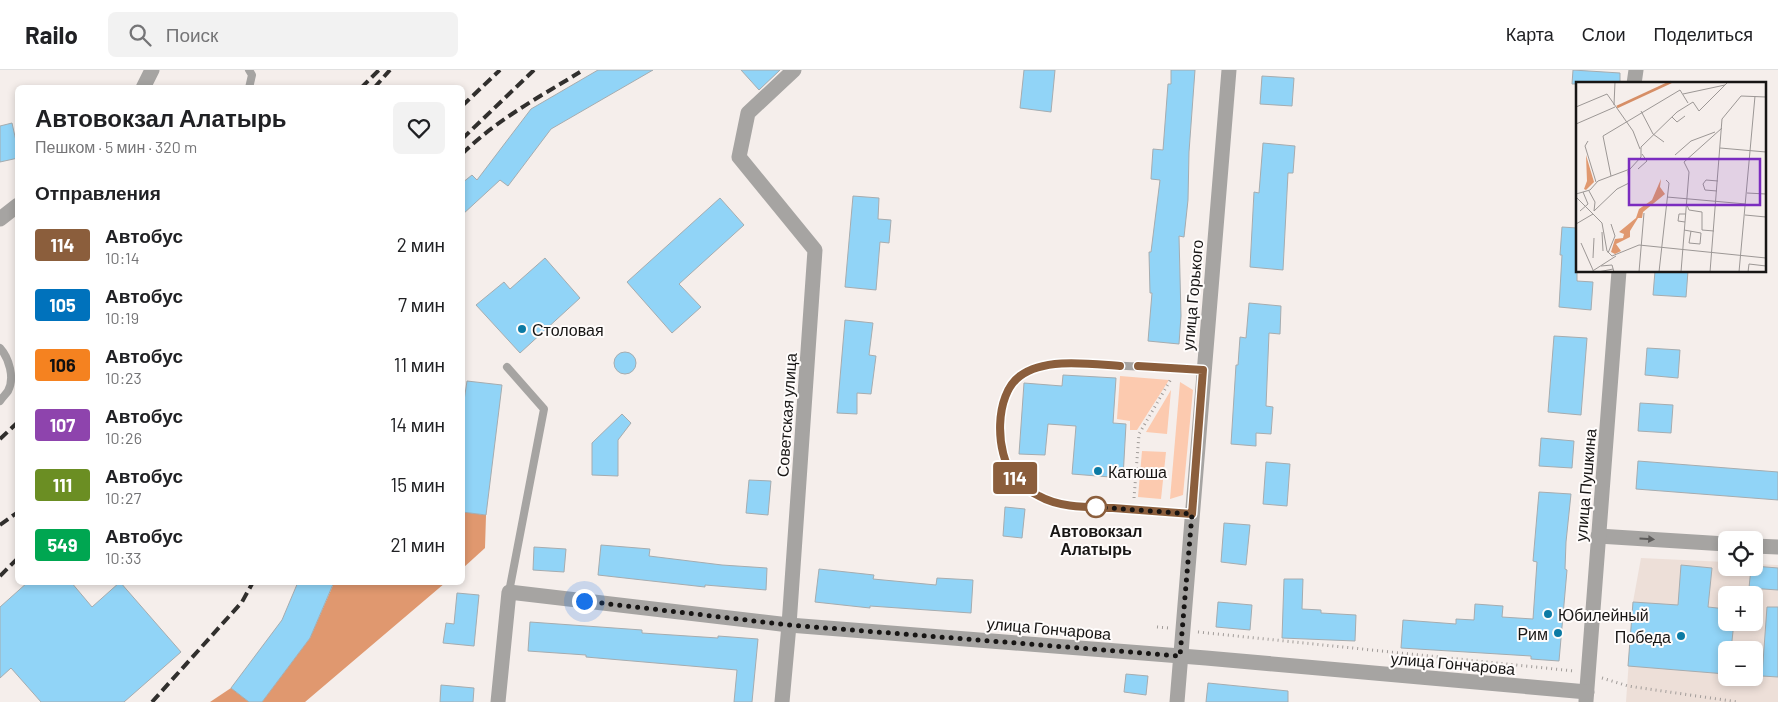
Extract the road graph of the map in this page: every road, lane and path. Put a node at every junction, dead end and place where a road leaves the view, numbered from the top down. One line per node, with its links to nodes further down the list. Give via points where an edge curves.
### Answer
1 (152, 70): 5 (street)
2 (249, 70): 6 (lane, via 252,74)
3 (794, 70): 22 (street, Советская улица, via 748,113 739,157 815,250)
4 (1229, 70): 13 (street, улица Горького)
5 (144, 85)
6 (250, 85)
7 (15, 208): 8 (street)
8 (0, 218)
9 (1620, 272): 17 (street, улица Пушкина)
10 (0, 348): 14 (lane, via 6,355 11,372 9,390)
11 (507, 367): 21 (lane, via 544,409)
12 (1172, 368): 13 (lane); 15 (path, via 1171,380 1139,434); 15 (lane, via 1069,363 1041,366 1020,375 1008,388 1001,411 1004,458 1015,478 1039,496 1068,506)
13 (1203, 370): 16 (street, улица Горького)
14 (0, 401)
15 (1133, 510): 16 (lane)
16 (1192, 514): 24 (street, улица Горького)
17 (1598, 536): 18 (street, one-way to 18); 26 (street, улица Пушкина)
18 (1718, 544)
19 (1763, 546): 20 (street)
20 (1778, 547)
21 (509, 592): 22 (street, улица Гончарова); 28 (street)
22 (789, 625): 25 (street, улица Гончарова); 29 (street, Советская улица)
23 (1157, 627): 24 (path)
24 (1183, 630): 25 (street, улица Горького); 26 (path)
25 (1180, 656): 27 (street, улица Гончарова); 30 (street, улица Горького)
26 (1588, 674): 27 (street, улица Пушкина); 31 (path, via 1628,686)
27 (1587, 697)
28 (498, 702)
29 (782, 702)
30 (1177, 702)
31 (1738, 702)

